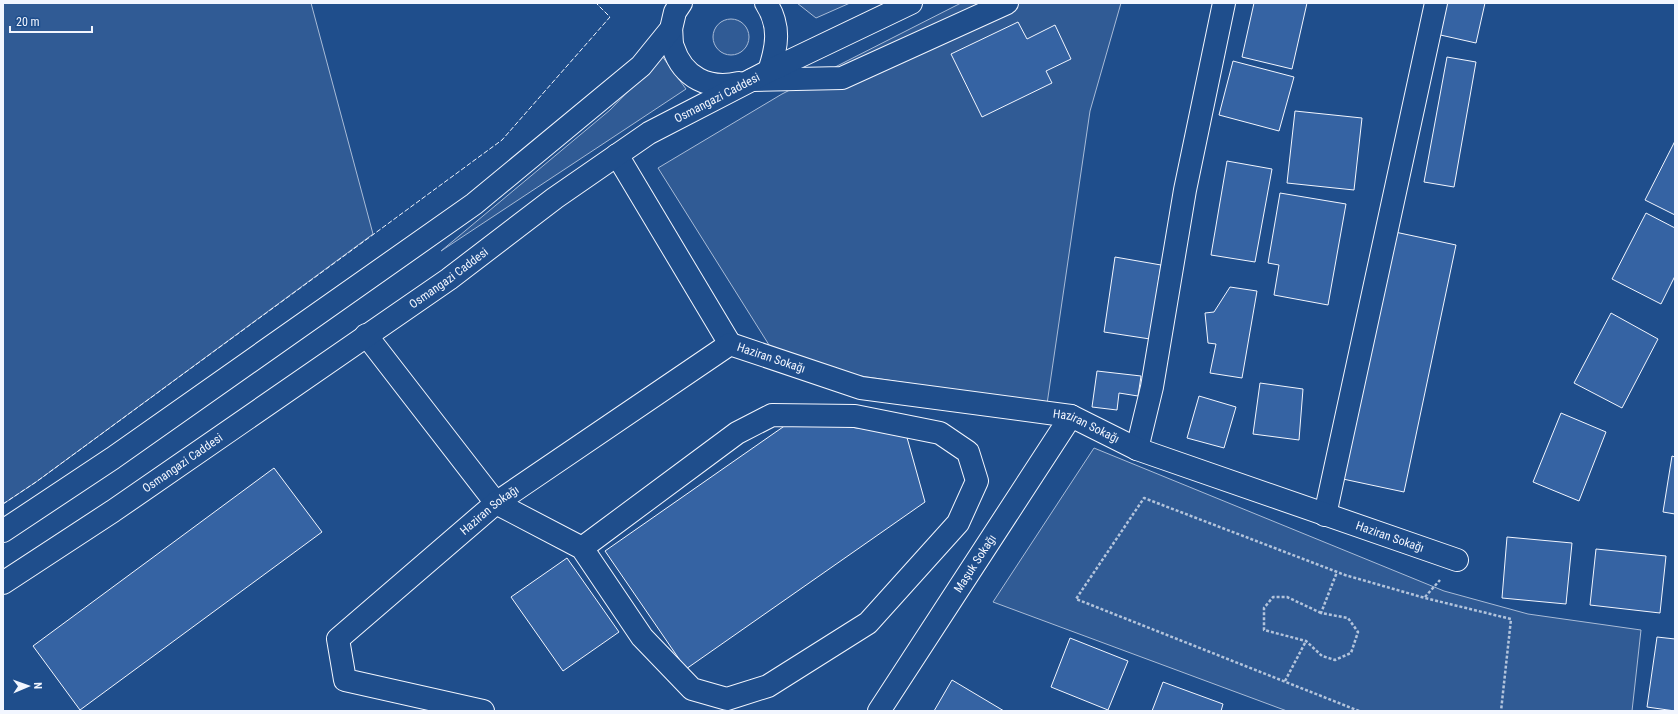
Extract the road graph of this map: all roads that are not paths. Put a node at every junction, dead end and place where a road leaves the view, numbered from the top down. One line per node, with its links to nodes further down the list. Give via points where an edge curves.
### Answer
1 (681, 3): 7 (street, via 675,12)
2 (766, 3): 8 (street, via 772,12 776,29 776,51)
3 (911, 3): 8 (street, Osmangazi Caddesi)
4 (1007, 3): 8 (street, via 842,78)
5 (1224, 3): 13 (street, via 1185,190 1152,387)
6 (1436, 3): 15 (street)
7 (671, 29): 8 (street, via 672,46 679,62 691,75 709,84 726,86); 16 (street, via 641,66 474,204 113,458)
8 (761, 76): 9 (street, Osmangazi Caddesi, via 656,130)
9 (617, 155): 10 (street, Osmangazi Caddesi, via 555,198 449,280); 11 (street)
10 (366, 336): 14 (street); 19 (street, Osmangazi Caddesi)
11 (730, 344): 12 (street, Haziran Sokağı, via 861,388); 14 (street, Haziran Sokağı)
12 (1071, 416): 13 (street, Haziran Sokağı); 21 (street, Maşuk Sokağı)
13 (1137, 449): 15 (street, Haziran Sokağı)
14 (496, 503): 17 (street); 20 (street, Haziran Sokağı, via 338,639 346,680)
15 (1325, 515): 18 (street, Haziran Sokağı)
16 (3, 531)
17 (582, 548): 17 (street, via 642,637 692,690 727,699 768,686 868,623 958,523 977,481 968,452 940,433 855,416 772,415 737,432)
18 (1457, 560)
19 (3, 583)
20 (483, 711)
21 (879, 711)

